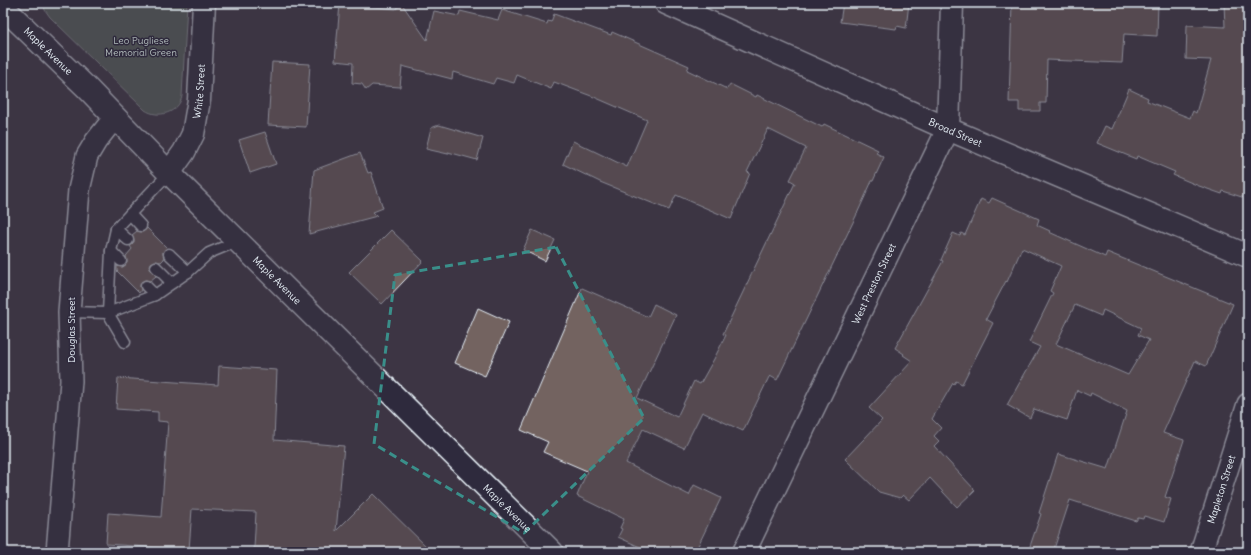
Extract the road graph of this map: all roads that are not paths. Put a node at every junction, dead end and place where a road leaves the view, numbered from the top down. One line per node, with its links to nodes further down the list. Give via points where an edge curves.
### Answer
1 (204, 3): 7 (main road, White Street, via 199,100 193,134 184,152)
2 (666, 3): 6 (main road, Broad Street)
3 (952, 3): 6 (main road, West Preston Street)
4 (3, 7): 5 (main road, Maple Avenue)
5 (114, 117): 7 (main road, Maple Avenue); 22 (street, Douglas Street, via 96,141 84,166 79,190)
6 (948, 129): 15 (main road, Broad Street); 28 (main road, West Preston Street)
7 (169, 172): 8 (lane); 12 (main road, Maple Avenue)
8 (130, 214): 9 (lane); 10 (lane)
9 (141, 226)
10 (116, 229): 11 (lane); 13 (lane)
11 (128, 240)
12 (238, 241): 18 (lane, via 209,253); 27 (main road, Maple Avenue)
13 (111, 252): 16 (lane); 23 (lane)
14 (169, 254): 18 (lane)
15 (1248, 256)
16 (121, 261)
17 (156, 267): 19 (lane)
18 (188, 272): 19 (lane)
19 (172, 283): 21 (lane)
20 (146, 286): 21 (lane)
21 (155, 295): 23 (lane)
22 (70, 312): 23 (lane); 26 (street, Douglas Street, via 71,381)
23 (108, 313): 24 (lane)
24 (125, 342)
25 (1248, 404): 29 (street, Mapleton Street)
26 (57, 552)
27 (552, 552)
28 (744, 552)
29 (1201, 552)

